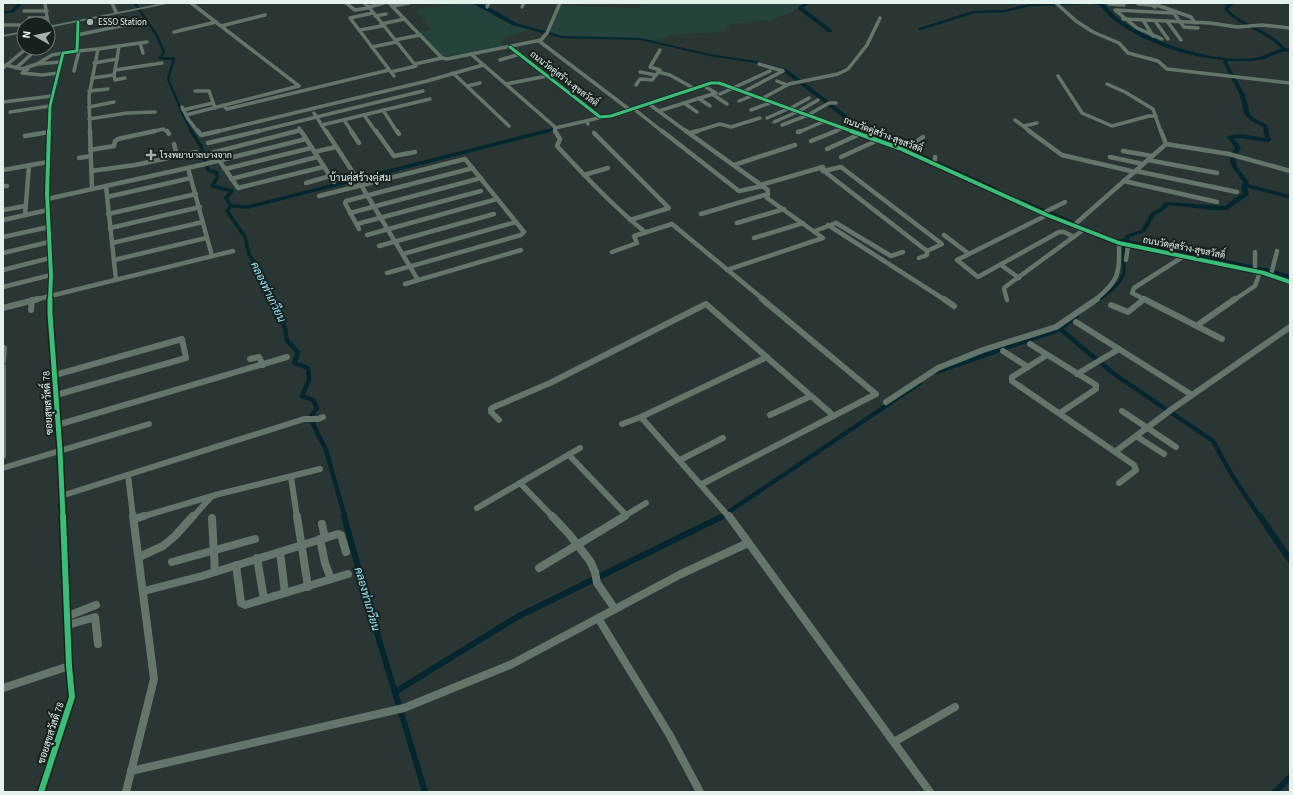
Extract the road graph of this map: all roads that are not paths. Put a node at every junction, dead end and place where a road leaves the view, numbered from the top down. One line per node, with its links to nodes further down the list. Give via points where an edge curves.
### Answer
1 (45, 3): 22 (street)
2 (112, 3): 26 (street)
3 (161, 3): 19 (main road)
4 (170, 3): 19 (main road)
5 (191, 3): 44 (street)
6 (346, 3): 23 (street)
7 (364, 3): 18 (street)
8 (384, 3): 13 (street)
9 (409, 3): 17 (street)
10 (560, 3): 71 (street, via 548,32)
11 (1138, 3): 25 (street); 27 (street, via 1152,5)
12 (1151, 3): 47 (street, via 1191,17)
13 (375, 4): 18 (street)
14 (1056, 4): 114 (street, via 1093,32 1119,43 1130,54 1158,61 1167,69)
15 (1109, 4): 16 (street)
16 (1124, 4): 24 (street)
17 (392, 6): 29 (street, via 386,12); 36 (street)
18 (368, 7): 23 (street); 29 (street)
19 (142, 8): 20 (main road)
20 (132, 10): 26 (main road); 43 (main road)
21 (24, 11): 22 (street)
22 (47, 11): 30 (street)
23 (355, 11): 32 (street); 34 (street, via 348,13)
24 (1130, 11): 25 (street); 37 (street, via 1115,10); 38 (street)
25 (1143, 11): 27 (street); 40 (street)
26 (116, 12): 46 (main road)
27 (1158, 12): 28 (street); 42 (street)
28 (1174, 13): 33 (street); 45 (street)
29 (374, 15): 32 (street); 52 (street)
30 (48, 16)
31 (265, 16): 55 (street)
32 (358, 16): 34 (street)
33 (1184, 16)
34 (350, 17): 58 (street)
35 (880, 18): 118 (street, via 867,45 848,69 838,74)
36 (405, 19): 52 (street); 65 (street)
37 (1123, 19): 38 (street); 49 (street)
38 (1137, 20): 39 (street)
39 (1143, 20): 40 (street); 53 (street)
40 (1149, 20): 41 (street)
41 (1155, 21): 42 (street); 68 (street)
42 (1166, 21): 45 (street); 59 (street)
43 (78, 22): 48 (main road); 64 (street)
44 (216, 22): 55 (street); 61 (street)
45 (1180, 22): 47 (street); 56 (street, via 1184,27)
46 (56, 23)
47 (1195, 23): 57 (street)
48 (56, 24)
49 (1131, 24): 53 (street); 66 (street)
50 (3, 25): 54 (street)
51 (131, 25): 64 (street)
52 (382, 25): 58 (street); 70 (street)
53 (1146, 25): 66 (street)
54 (16, 26)
55 (221, 26): 147 (street, via 300,86)
56 (1198, 28)
57 (1290, 28)
58 (360, 30): 75 (street)
59 (1174, 30): 60 (street); 69 (street)
60 (1185, 30)
61 (174, 32)
62 (16, 33): 63 (main road)
63 (3, 35)
64 (77, 35): 79 (street)
65 (420, 35): 70 (street); 86 (street)
66 (1153, 36): 67 (street)
67 (1162, 39)
68 (1168, 39)
69 (1181, 40)
70 (395, 41): 75 (street); 96 (street)
71 (539, 41): 76 (street); 152 (street)
72 (147, 42): 73 (street)
73 (140, 43): 74 (street, via 134,46); 80 (street)
74 (119, 46): 77 (street); 87 (street)
75 (372, 47): 104 (street)
76 (510, 47): 82 (street); 83 (street, ถนนวัดคู่สร้าง-สุขสวัสดิ์)
77 (98, 49): 79 (street); 90 (street)
78 (660, 50): 106 (street, via 650,66 659,69)
79 (78, 51): 81 (street); 100 (street)
80 (143, 53)
81 (63, 54): 89 (street, ซอยสุขสวัสดิ์ 78); 92 (street, via 52,55)
82 (471, 54): 86 (street); 95 (street)
83 (520, 54): 88 (street); 108 (street, ถนนวัดคู่สร้าง-สุขสวัสดิ์)
84 (16, 56): 91 (street)
85 (29, 56): 97 (street)
86 (442, 58): 96 (street)
87 (117, 59): 90 (street); 99 (street)
88 (500, 60)
89 (60, 62): 92 (street); 103 (street, ซอยสุขสวัสดิ์ 78)
90 (94, 63): 110 (street)
91 (6, 64): 97 (street)
92 (37, 64): 98 (street)
93 (162, 64): 99 (street)
94 (759, 64): 126 (street, via 783,71)
95 (483, 65): 105 (street); 115 (street)
96 (416, 66): 104 (street)
97 (16, 68): 98 (street)
98 (28, 69): 103 (street, via 22,73)
99 (115, 70): 107 (street)
100 (74, 71)
101 (770, 71): 121 (street)
102 (640, 72): 106 (street)
103 (58, 73): 131 (street, ซอยสุขสวัสดิ์ 78)
104 (392, 73): 147 (street, via 227,109)
105 (453, 73): 119 (street); 151 (street)
106 (657, 73): 117 (street, via 651,80 640,80); 123 (street, via 670,75)
107 (114, 75): 110 (street); 111 (street, via 115,80)
108 (547, 76): 115 (street); 167 (street, ถนนวัดคู่สร้าง-สุขสวัสดิ์)
109 (1058, 76): 164 (street, via 1082,113 1106,124 1112,126)
110 (92, 78): 124 (street)
111 (125, 78)
112 (777, 81): 118 (street)
113 (480, 83): 119 (street)
114 (1290, 83)
115 (506, 84): 182 (street)
116 (1109, 84): 164 (street, via 1151,108)
117 (636, 85)
118 (787, 85): 133 (street)
119 (468, 86): 180 (street)
120 (704, 86): 121 (street, ถนนวัดคู่สร้าง-สุขสวัสดิ์, via 717,82); 123 (street, ถนนวัดคู่สร้าง-สุขสวัสดิ์); 128 (street, via 716,92)
121 (735, 88): 126 (street, ถนนวัดคู่สร้าง-สุขสวัสดิ์); 129 (street)
122 (108, 89): 124 (street)
123 (695, 89): 143 (street, ถนนวัดคู่สร้าง-สุขสวัสดิ์)
124 (89, 91): 149 (street)
125 (423, 91): 155 (street)
126 (745, 91): 130 (street, ถนนวัดคู่สร้าง-สุขสวัสดิ์)
127 (195, 92): 145 (street, via 209,91)
128 (712, 94): 132 (street); 144 (street)
129 (720, 94)
130 (754, 95): 133 (street, ถนนวัดคู่สร้าง-สุขสวัสดิ์); 136 (street)
131 (52, 96): 138 (street); 146 (street, ซอยสุขสวัสดิ์ 78)
132 (698, 98): 141 (street); 148 (street)
133 (763, 98): 140 (street, ถนนวัดคู่สร้าง-สุขสวัสดิ์)
134 (809, 98): 150 (street)
135 (430, 99): 153 (street)
136 (739, 100)
137 (818, 100): 157 (street)
138 (3, 102)
139 (114, 102): 149 (street)
140 (772, 102): 150 (street, ถนนวัดคู่สร้าง-สุขสวัสดิ์); 154 (street)
141 (684, 103): 156 (street); 160 (street)
142 (836, 103): 163 (street, via 828,103)
143 (649, 104): 152 (street, ถนนวัดคู่สร้าง-สุขสวัสดิ์); 156 (street)
144 (726, 104)
145 (214, 105): 147 (street); 161 (street); 161 (street, via 183,109)
146 (50, 106): 158 (street); 185 (street, ซอยสุขสวัสดิ์ 78)
147 (223, 106)
148 (710, 106)
149 (89, 107): 170 (street)
150 (790, 108): 157 (street, ถนนวัดคู่สร้าง-สุขสวัสดิ์); 169 (street)
151 (312, 109): 165 (street); 166 (street)
152 (632, 109): 167 (street, ถนนวัดคู่สร้าง-สุขสวัสดิ์); 244 (street, via 740,192)
153 (383, 110): 162 (street); 190 (street)
154 (751, 110)
155 (340, 111): 165 (street); 171 (street)
156 (659, 111): 188 (street)
157 (799, 111): 163 (street, ถนนวัดคู่สร้าง-สุขสวัสดิ์); 175 (street)
158 (10, 112)
159 (155, 112): 170 (street)
160 (697, 112)
161 (186, 115): 166 (street, via 201,136)
162 (364, 115): 171 (street); 209 (street, via 394,156)
163 (808, 115): 173 (street, ถนนวัดคู่สร้าง-สุขสวัสดิ์); 178 (street)
164 (1156, 116): 200 (street)
165 (316, 117): 174 (street); 177 (street)
166 (272, 118): 179 (street)
167 (602, 118): 182 (street)
168 (760, 118): 188 (street, via 731,127 720,124)
169 (767, 118)
170 (89, 119): 204 (street)
171 (344, 120): 177 (street); 198 (street)
172 (1015, 120): 181 (street)
173 (825, 121): 183 (street, ถนนวัดคู่สร้าง-สุขสวัสดิ์); 186 (street)
174 (295, 122): 179 (street); 184 (street)
175 (774, 122)
176 (1037, 123): 181 (street)
177 (322, 125): 202 (street)
178 (782, 125)
179 (276, 126): 197 (street)
180 (510, 126)
181 (1024, 126): 232 (street, via 1062,155)
182 (555, 128): 235 (street, via 554,132 560,139 556,146)
183 (843, 128): 191 (street, ถนนวัดคู่สร้าง-สุขสวัสดิ์); 196 (street)
184 (300, 130): 194 (street); 210 (street)
185 (49, 132): 192 (street); 219 (street, ซอยสุขสวัสดิ์ 78)
186 (798, 132)
187 (594, 133): 272 (street, via 669,208)
188 (690, 133): 221 (street)
189 (169, 134): 204 (street, via 163,129 118,139 113,148)
190 (399, 134)
191 (860, 134): 195 (street, ถนนวัดคู่สร้าง-สุขสวัสดิ์); 203 (street)
192 (25, 136)
193 (923, 137): 206 (street, via 917,142 916,147)
194 (306, 139): 205 (street); 218 (street)
195 (878, 140): 206 (street, ถนนวัดคู่สร้าง-สุขสวัสดิ์); 214 (street)
196 (811, 141)
197 (208, 142)
198 (359, 143)
199 (174, 144): 212 (street)
200 (1166, 144): 217 (street); 233 (street, via 1229,154)
201 (795, 145): 221 (street)
202 (336, 146): 205 (street); 240 (street)
203 (827, 149)
204 (90, 150): 211 (street)
205 (313, 150): 213 (street); 228 (street)
206 (906, 150): 265 (street, ถนนวัดคู่สร้าง-สุขสวัสดิ์, via 934,160)
207 (1123, 151): 217 (street)
208 (196, 152): 212 (street)
209 (415, 152)
210 (211, 153)
211 (91, 156): 216 (street); 231 (street)
212 (177, 156): 231 (street)
213 (317, 157): 224 (street); 239 (street)
214 (841, 157)
215 (1110, 157): 220 (street)
216 (79, 158)
217 (1150, 158): 220 (street); 234 (street)
218 (219, 160): 225 (street); 228 (street)
219 (48, 162): 222 (street); 254 (street, ซอยสุขสวัสดิ์ 78)
220 (1143, 164): 232 (street)
221 (734, 165): 244 (street)
222 (29, 166): 229 (street); 258 (street)
223 (829, 166): 230 (street)
224 (323, 167): 236 (street); 239 (street, via 239,188)
225 (188, 168): 237 (street); 245 (street)
226 (473, 168): 238 (street); 240 (street, via 467,159 464,159); 252 (street)
227 (608, 168): 235 (street)
228 (225, 169): 239 (street)
229 (3, 170)
230 (821, 170): 244 (street); 297 (street); 297 (street, via 841,167 942,244)
231 (91, 171): 246 (street)
232 (1135, 171): 241 (street); 248 (street)
233 (1290, 171)
234 (1217, 173)
235 (584, 175): 272 (street)
236 (330, 176): 242 (street); 243 (street)
237 (191, 178): 249 (street); 253 (street)
238 (481, 178): 255 (street); 259 (street)
239 (231, 179)
240 (359, 181): 251 (street); 252 (street)
241 (1124, 181): 257 (street); 277 (street)
242 (334, 182)
243 (306, 183)
244 (762, 185): 250 (street, via 768,190)
245 (106, 186): 246 (street); 253 (street)
246 (92, 189): 254 (street)
247 (481, 191): 270 (street)
248 (1236, 192)
249 (196, 194): 260 (street); 266 (street)
250 (768, 194): 261 (street, via 767,198); 268 (street)
251 (319, 196)
252 (367, 196): 259 (street); 264 (street, via 345,202)
253 (107, 197): 266 (street)
254 (47, 199): 263 (street, ซอยสุขสวัสดิ์ 78)
255 (497, 199): 274 (street); 281 (street)
256 (1065, 202): 265 (street)
257 (1217, 202)
258 (25, 206): 262 (street); 269 (street)
259 (374, 207): 264 (street); 270 (street)
260 (200, 208): 273 (street); 280 (street)
261 (784, 209): 275 (street); 276 (street)
262 (3, 210)
263 (48, 210): 269 (street); 279 (street, ซอยสุขสวัสดิ์ 78)
264 (350, 213): 270 (street, via 358,227)
265 (1046, 213): 277 (street, ถนนวัดคู่สร้าง-สุขสวัสดิ์); 305 (street)
266 (108, 214): 280 (street)
267 (494, 214): 291 (street)
268 (701, 214)
269 (25, 215): 271 (street)
270 (381, 218): 281 (street)
271 (3, 220)
272 (630, 220): 284 (street)
273 (204, 222): 289 (street); 293 (street)
274 (516, 222): 304 (street); 313 (street, via 523,235)
275 (737, 223)
276 (803, 223): 283 (street); 290 (street)
277 (1075, 224): 282 (street, ถนนวัดคู่สร้าง-สุขสวัสดิ์)
278 (828, 225): 283 (street); 301 (street, via 836,223 891,256); 331 (street)
279 (49, 227): 287 (street); 292 (street, ซอยสุขสวัสดิ์ 78)
280 (110, 228): 293 (street)
281 (388, 230): 285 (street); 291 (street)
282 (1083, 230): 288 (street); 294 (street, ถนนวัดคู่สร้าง-สุขสวัสดิ์)
283 (815, 231): 316 (street, via 823,238)
284 (645, 232): 300 (street, via 633,237 638,242); 316 (street, via 672,224)
285 (367, 235)
286 (944, 235): 305 (street)
287 (3, 237)
288 (1074, 237): 312 (street, via 1059,232); 320 (street)
289 (206, 238): 306 (street); 310 (street)
290 (754, 238)
291 (395, 241): 295 (street); 304 (street)
292 (49, 242): 303 (street); 308 (street, ซอยสุขสวัสดิ์ 78)
293 (112, 243): 310 (street)
294 (1123, 244): 307 (street, ถนนวัดคู่สร้าง-สุขสวัสดิ์); 311 (street); 355 (street, via 1116,280 1093,303 1057,326 938,368)
295 (379, 246)
296 (521, 250): 322 (street)
297 (926, 251): 309 (street, via 927,254)
298 (1277, 251): 317 (street)
299 (232, 252): 306 (street)
300 (612, 252)
301 (903, 252)
302 (1255, 252): 314 (street)
303 (3, 253)
304 (403, 254): 313 (street)
305 (969, 254): 312 (street, via 957,260 978,277)
306 (212, 256): 321 (street)
307 (1184, 256): 314 (street, ถนนวัดคู่สร้าง-สุขสวัสดิ์); 329 (street, via 1133,290 1132,293)
308 (50, 258): 315 (street); 319 (street, ซอยสุขสวัสดิ์ 78)
309 (918, 258)
310 (114, 260): 321 (street)
311 (1126, 260)
312 (1001, 265): 320 (street)
313 (410, 267): 318 (street); 322 (street)
314 (1257, 269): 317 (street, ถนนวัดคู่สร้าง-สุขสวัสดิ์); 335 (street, via 1258,280 1255,286)
315 (3, 270)
316 (727, 270): 359 (street, via 876,394)
317 (1272, 272): 323 (street, ถนนวัดคู่สร้าง-สุขสวัสดิ์)
318 (387, 273)
319 (51, 275): 325 (street); 326 (street, ซอยสุขสวัสดิ์ 78)
320 (1019, 278): 328 (street, via 1004,288)
321 (116, 280): 326 (street)
322 (418, 280): 324 (street)
323 (1290, 282)
324 (405, 284)
325 (3, 287)
326 (50, 296): 327 (street); 351 (street, ซอยสุขสวัสดิ์ 78)
327 (32, 300): 332 (street); 333 (street)
328 (1007, 300)
329 (1144, 300): 330 (street, via 1128,312); 337 (street)
330 (1111, 305)
331 (954, 306)
332 (3, 308)
333 (32, 310)
334 (1076, 322): 340 (street)
335 (1200, 324)
336 (1290, 327): 353 (street)
337 (1222, 339)
338 (1030, 344): 342 (street)
339 (4, 348): 346 (street)
340 (1119, 349): 350 (street); 353 (street)
341 (1003, 351): 349 (street)
342 (1047, 355): 349 (street); 350 (street)
343 (287, 357): 347 (street)
344 (767, 357): 354 (street); 360 (street); 362 (street, via 704,304 550,383 494,407 491,412)
345 (250, 359): 347 (street, via 260,357)
346 (3, 361)
347 (263, 364): 365 (street)
348 (3, 366): 375 (street)
349 (1028, 367): 357 (street, via 1012,377 1012,381)
350 (1077, 374): 357 (street, via 1094,383 1097,388)
351 (55, 375): 352 (street, ซอยสุขสวัสดิ์ 78); 352 (street, via 182,339 186,358)
352 (56, 395): 365 (street, ซอยสุขสวัสดิ์ 78)
353 (1192, 395): 366 (street)
354 (811, 396): 358 (street); 359 (street)
355 (886, 402)
356 (1122, 411): 366 (street)
357 (1060, 413): 372 (street)
358 (770, 415)
359 (834, 416): 383 (street)
360 (641, 417): 364 (street); 376 (street)
361 (321, 418): 379 (street, via 308,418)
362 (499, 420)
363 (149, 424): 371 (street)
364 (622, 424)
365 (57, 425): 371 (street, ซอยสุขสวัสดิ์ 78)
366 (1148, 428): 367 (street); 369 (street)
367 (1136, 436): 372 (street); 373 (street)
368 (723, 438): 376 (street)
369 (1176, 447)
370 (580, 448): 374 (street)
371 (60, 450): 377 (street); 384 (street, ซอยสุขสวัสดิ์ 78)
372 (1116, 451): 382 (street, via 1136,469)
373 (1164, 454)
374 (569, 455): 381 (street); 388 (street)
375 (3, 456)
376 (680, 460): 383 (street)
377 (3, 468)
378 (320, 470): 380 (street)
379 (128, 475): 384 (street); 390 (street)
380 (291, 477): 385 (street); 396 (street)
381 (520, 483): 387 (street); 395 (street)
382 (1119, 483)
383 (702, 484): 394 (street)
384 (62, 496): 414 (street, ซอยสุขสวัสดิ์ 78)
385 (210, 497): 390 (street); 400 (street, via 175,536 163,546)
386 (646, 503): 388 (street)
387 (477, 508)
388 (626, 515): 395 (street)
389 (212, 518): 397 (street)
390 (134, 519): 400 (street)
391 (322, 524): 393 (street)
392 (254, 539): 397 (street)
393 (322, 539): 396 (street); 399 (street, via 340,534); 407 (street, via 325,563)
394 (748, 543): 413 (street); 421 (street)
395 (577, 544): 404 (street); 413 (street, via 590,561 597,583)
396 (301, 545): 398 (street); 408 (street)
397 (214, 550): 402 (street); 405 (street)
398 (280, 552): 401 (street); 410 (street)
399 (346, 552)
400 (139, 557): 409 (street)
401 (257, 558): 403 (street); 411 (street)
402 (172, 562)
403 (236, 565): 405 (street); 411 (street, via 242,605)
404 (539, 568)
405 (215, 572): 409 (street)
406 (348, 574): 407 (street)
407 (331, 579): 408 (street)
408 (308, 586): 410 (street)
409 (144, 591): 422 (street, via 153,685)
410 (285, 593): 411 (street)
411 (264, 599)
412 (96, 605): 414 (street)
413 (614, 609): 415 (street)
414 (68, 616): 416 (street, ซอยสุขสวัสดิ์ 78)
415 (598, 618): 422 (street, via 512,664 400,709); 425 (street, via 669,734)
416 (68, 625): 417 (street, via 95,617); 418 (street, ซอยสุขสวัสดิ์ 78)
417 (98, 644)
418 (69, 666): 419 (street); 423 (street, ซอยสุขสวัสดิ์ 78, via 72,697)
419 (3, 688)
420 (955, 707): 421 (street)
421 (894, 742): 426 (street)
422 (131, 771): 424 (street)
423 (42, 792)
424 (126, 792)
425 (700, 792)
426 (930, 792)

